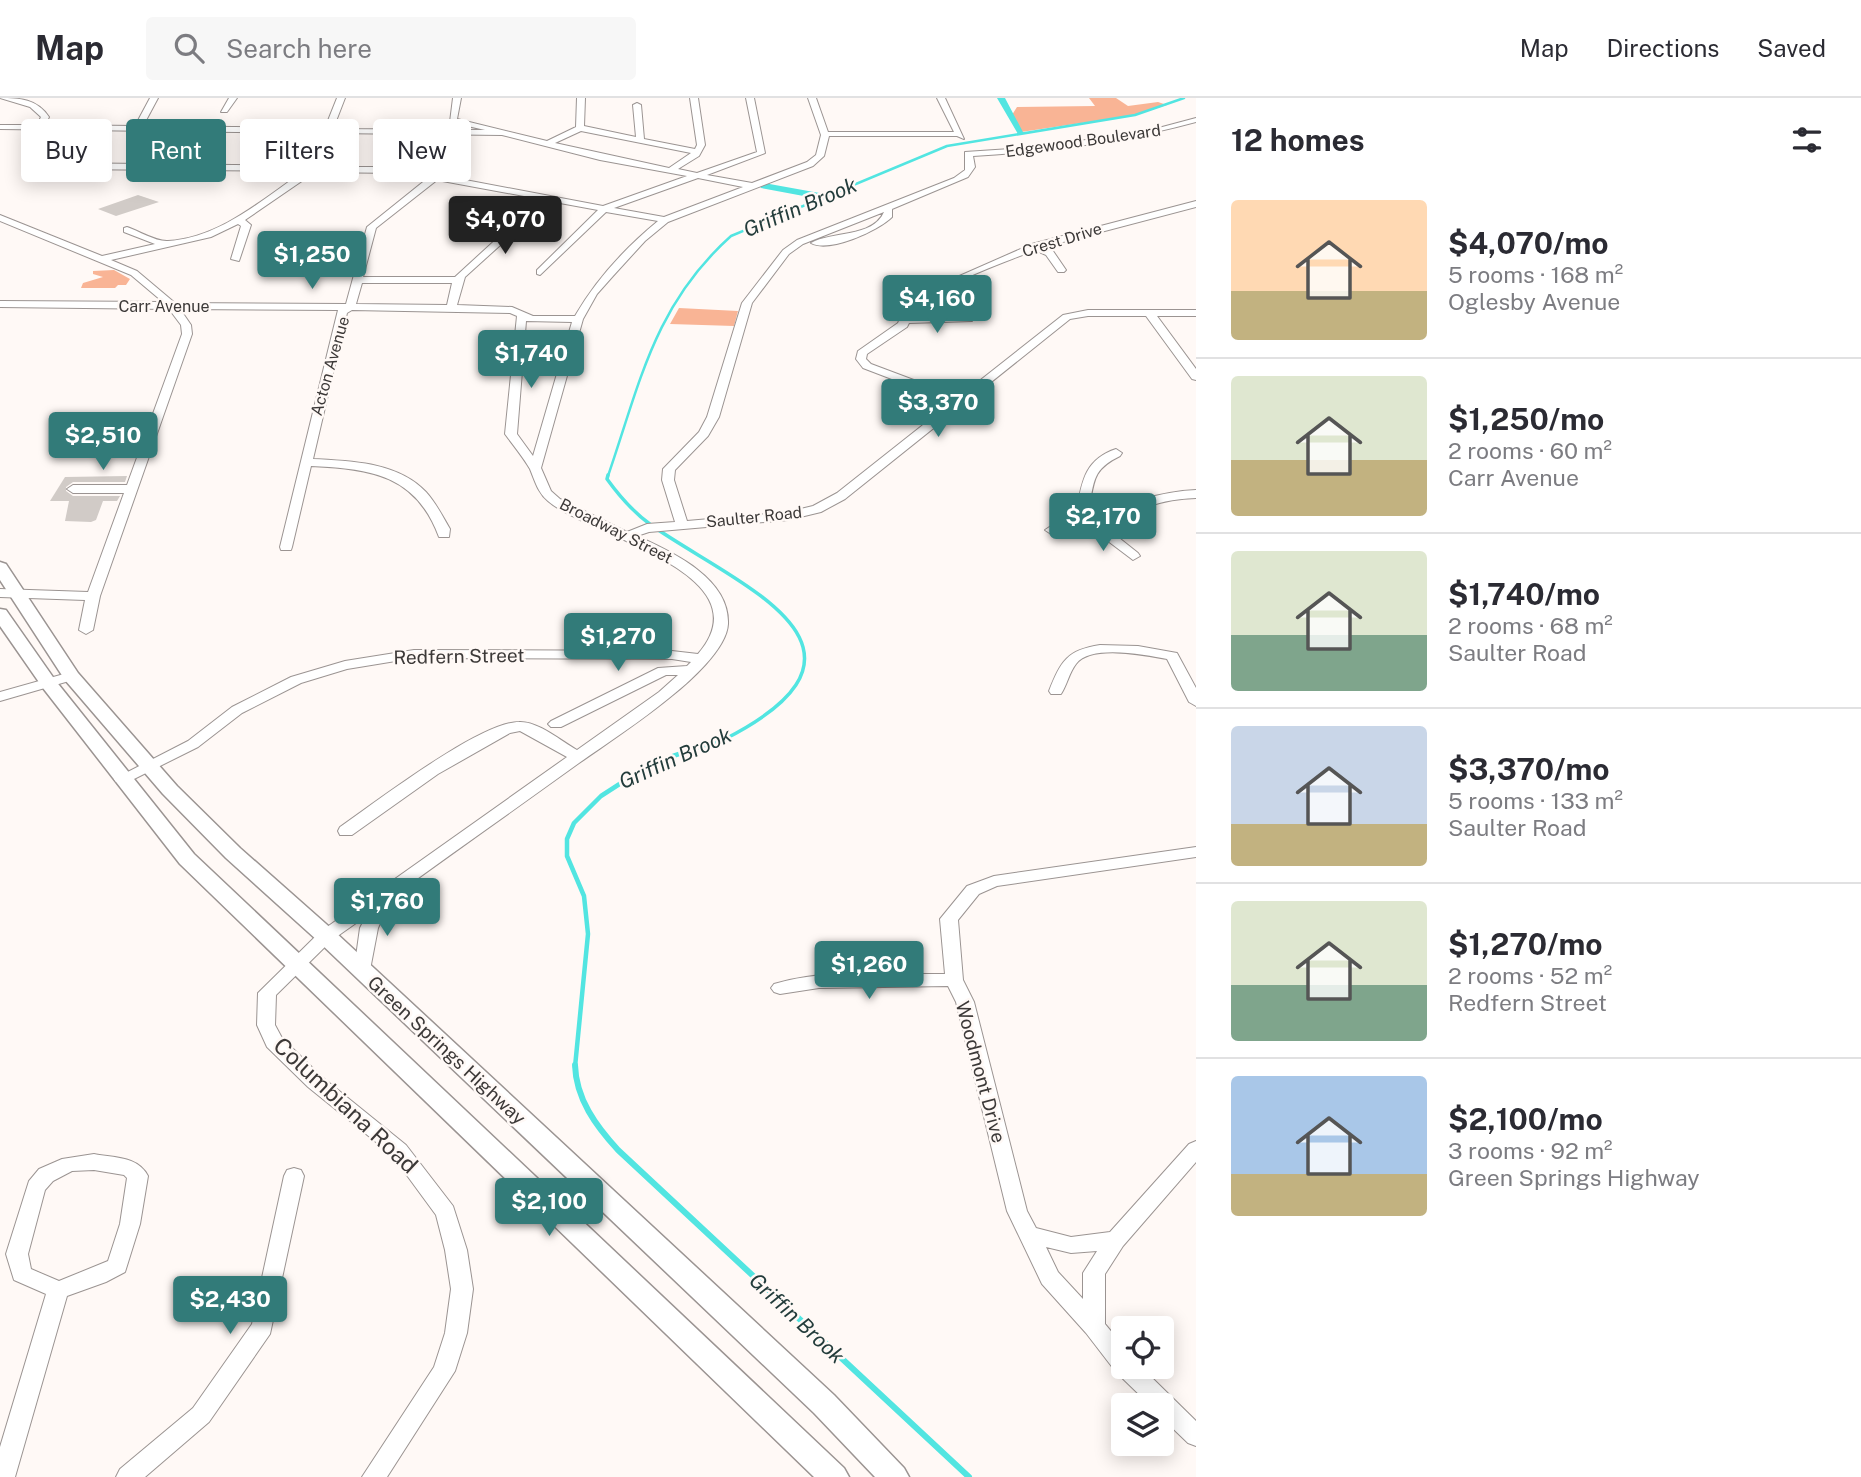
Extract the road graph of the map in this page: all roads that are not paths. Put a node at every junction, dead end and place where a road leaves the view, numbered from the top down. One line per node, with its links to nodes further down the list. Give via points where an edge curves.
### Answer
1 (4, 98): 11 (street)
2 (35, 98): 11 (street)
3 (233, 98): 14 (street)
4 (341, 98): 17 (street)
5 (457, 98): 18 (street)
6 (581, 98): 23 (street)
7 (694, 98): 29 (street, via 701,145)
8 (750, 98): 33 (street, via 762,151)
9 (812, 98): 26 (street)
10 (941, 98): 26 (street, via 960,136)
11 (22, 101): 15 (street, via 43,112)
12 (152, 101): 16 (street)
13 (637, 105): 27 (street)
14 (224, 110)
15 (44, 119)
16 (140, 119)
17 (334, 119)
18 (453, 119)
19 (1196, 120): 71 (street, Edgewood Boulevard, via 1040,150 968,154 970,173 786,252 747,303 704,434 669,469)
20 (471, 125): 25 (street)
21 (0, 127): 22 (street)
22 (21, 127)
23 (580, 128): 27 (street); 28 (street)
24 (471, 132): 25 (street)
25 (499, 133): 28 (street)
26 (824, 134): 37 (street, via 825,146 810,164)
27 (640, 141): 29 (street)
28 (547, 144): 32 (street)
29 (698, 152): 32 (street)
30 (112, 167): 31 (street)
31 (240, 168)
32 (672, 169): 33 (street)
33 (698, 174): 37 (street); 40 (street)
34 (294, 182): 42 (street)
35 (429, 182): 51 (street, Acton Avenue, via 372,227)
36 (469, 182): 38 (street)
37 (752, 186): 43 (street)
38 (548, 197): 40 (street); 52 (street)
39 (1196, 204): 46 (street, Crest Drive)
40 (605, 208): 43 (street); 50 (street)
41 (0, 218): 47 (street)
42 (239, 220): 45 (street, via 208,235); 48 (street, via 246,225)
43 (665, 220): 60 (street, via 599,286)
44 (127, 230): 45 (street)
45 (166, 245): 47 (street)
46 (1035, 247): 49 (street, via 1050,253); 62 (street, Crest Drive, via 943,287 915,306)
47 (102, 259): 54 (street, via 134,273)
48 (236, 259)
49 (1061, 270)
50 (540, 272)
51 (358, 280): 52 (street); 55 (street, Acton Avenue)
52 (458, 280): 56 (street)
53 (0, 304): 54 (street, Carr Avenue)
54 (172, 306): 55 (street, Carr Avenue); 69 (street, via 187,334)
55 (350, 307): 56 (street, Carr Avenue); 66 (street, Acton Avenue, via 343,311)
56 (451, 308): 57 (street, Carr Avenue)
57 (522, 313): 60 (street, Carr Avenue, via 531,318); 67 (street, via 511,434)
58 (1149, 313): 59 (street, Saulter Road); 63 (street); 64 (street, Saulter Road, via 1067,317)
59 (1196, 313)
60 (578, 319): 67 (street)
61 (968, 319): 62 (street)
62 (905, 320): 64 (street, Crest Drive, via 862,353 861,359 867,366)
63 (1196, 377)
64 (960, 401): 71 (street, Saulter Road, via 841,496 817,509 788,516)
65 (1116, 453): 72 (street, via 1091,468 1083,508)
66 (307, 462): 74 (street, via 350,464 389,473 421,493); 76 (street, Acton Avenue)
67 (535, 468): 75 (street, Broadway Street, via 548,495)
68 (73, 489): 69 (street)
69 (133, 489): 81 (street)
70 (1196, 494): 72 (street, via 1142,502)
71 (676, 525): 75 (street, Saulter Road, via 647,528)
72 (1095, 525): 73 (street); 77 (street)
73 (1051, 530)
74 (444, 534)
75 (625, 537): 84 (street, Broadway Street, via 692,570 716,596 721,626)
76 (286, 547)
77 (1133, 556)
78 (0, 567): 80 (main road, Green Springs Highway)
79 (0, 593): 80 (street)
80 (19, 594): 81 (street); 85 (main road, Green Springs Highway)
81 (93, 596): 83 (street)
82 (0, 614): 86 (main road)
83 (86, 630)
84 (695, 665): 90 (street, via 663,671); 91 (street, Broadway Street, via 664,695); 92 (street, Redfern Street, via 672,656 414,654 378,658 296,680 237,710 193,744)
85 (71, 676): 86 (street); 92 (main road, Green Springs Highway)
86 (49, 684): 88 (street); 93 (main road)
87 (1056, 691): 89 (street, via 1068,665 1079,654 1142,649 1172,656)
88 (0, 698)
89 (1196, 702)
90 (556, 724)
91 (576, 756): 94 (street, via 529,728 516,726 457,755); 96 (street, Broadway Street)
92 (149, 765): 93 (street, Redfern Street); 97 (main road, Green Springs Highway, via 233,853)
93 (122, 779): 98 (main road, via 187,859)
94 (346, 831)
95 (1196, 852): 100 (street, Woodmont Drive, via 994,881 973,890 950,919)
96 (384, 897): 97 (street, Broadway Street); 99 (street, via 369,928)
97 (326, 936): 98 (street, Broadway Street); 99 (main road, Green Springs Highway)
98 (297, 965): 113 (street, Columbiana Road, via 267,993 266,1024 274,1042 399,1150 424,1179 446,1212 462,1289 456,1333 444,1371); 114 (main road)
99 (363, 971): 115 (main road, Green Springs Highway, via 824,1404)
100 (954, 980): 101 (street, via 819,982); 104 (street, Woodmont Drive, via 965,1002 1017,1211)
101 (780, 988)
102 (1196, 1149): 105 (street)
103 (294, 1177): 112 (street, via 262,1327 201,1415)
104 (1029, 1235): 105 (street, via 1071,1245); 107 (street, Woodmont Drive, via 1049,1279)
105 (1116, 1240): 107 (street, via 1094,1273)
106 (58, 1290): 106 (street, via 22,1273 17,1254 36,1187 46,1175 69,1164 94,1162 130,1168 138,1176 117,1266); 111 (street)
107 (1094, 1326): 108 (street, Woodmont Drive)
108 (1111, 1348)
109 (1138, 1379): 110 (street, Woodmont Drive)
110 (1196, 1436)
111 (3, 1477)
112 (128, 1477)
113 (374, 1477)
114 (834, 1477)
115 (894, 1477)

